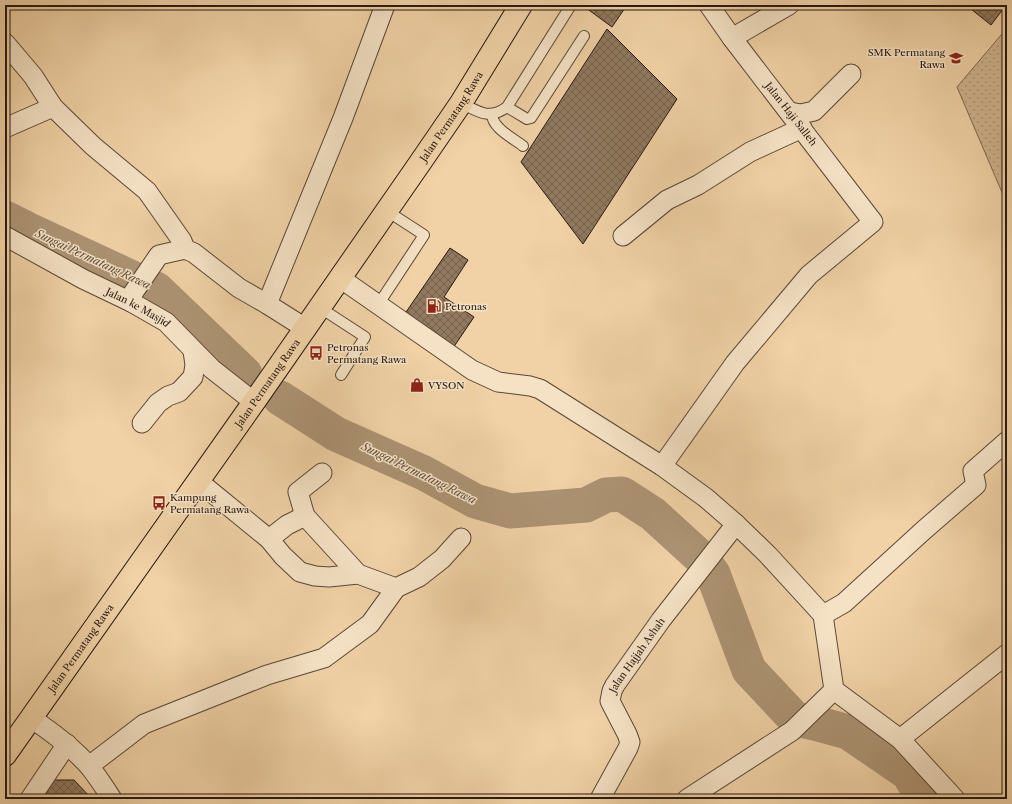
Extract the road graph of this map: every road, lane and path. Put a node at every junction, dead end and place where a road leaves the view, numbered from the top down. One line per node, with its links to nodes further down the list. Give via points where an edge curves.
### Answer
1 (385, 5): 24 (street, via 344,118)
2 (521, 5): 10 (main road, Jalan Permatang Rawa)
3 (571, 5): 12 (lane)
4 (709, 5): 7 (street, Jalan Haji Salleh)
5 (789, 5): 7 (street)
6 (584, 36): 12 (lane, via 531,118 527,119)
7 (732, 38): 13 (street, Jalan Haji Salleh)
8 (5, 43): 11 (street, via 33,76)
9 (851, 74): 13 (street, via 814,111 801,114)
10 (461, 103): 14 (lane, via 482,113); 18 (main road, Jalan Permatang Rawa)
11 (53, 107): 15 (street); 21 (street, via 93,146 147,191 182,241)
12 (507, 107): 14 (lane)
13 (790, 112): 16 (street, Jalan Haji Salleh)
14 (492, 114): 17 (lane, via 492,119 497,125)
15 (5, 128)
16 (802, 128): 20 (street, via 750,152 698,185 667,200); 33 (street, Jalan Haji Salleh, via 873,222 809,275 735,363)
17 (523, 146)
18 (387, 211): 22 (main road, Jalan Permatang Rawa); 25 (lane, via 424,235)
19 (5, 236): 23 (street, Jalan ke Masjid, via 83,279)
20 (623, 236)
21 (185, 250): 23 (street, via 159,255); 24 (street, via 194,253 239,288)
22 (340, 278): 25 (street); 26 (main road, Jalan Permatang Rawa)
23 (131, 299): 28 (street, Jalan ke Masjid, via 166,322)
24 (267, 304): 27 (street)
25 (378, 305): 33 (street, via 472,370 498,382 540,389)
26 (320, 308): 27 (main road, Jalan Permatang Rawa); 29 (lane, via 365,337)
27 (305, 328): 30 (main road, Jalan Permatang Rawa)
28 (194, 352): 30 (street, Jalan ke Masjid, via 212,369); 31 (street, via 193,377 179,392 158,403)
29 (341, 374)
30 (260, 393): 35 (main road, Jalan Permatang Rawa)
31 (142, 423)
32 (1007, 441): 42 (street, via 973,470 976,485 844,603)
33 (662, 466): 37 (street)
34 (322, 473): 36 (street, via 298,492)
35 (198, 481): 39 (street); 45 (main road, Jalan Permatang Rawa)
36 (305, 516): 39 (street, via 287,525); 40 (street)
37 (736, 524): 42 (street); 52 (street, Jalan Hajjah Ashah, via 661,620 612,691 610,701 630,742)
38 (461, 538): 41 (street, via 442,560 419,577)
39 (269, 539): 40 (street, via 300,572 329,577)
40 (358, 574): 41 (street)
41 (396, 588): 49 (street, via 370,624 324,658 267,675 144,724)
42 (823, 615): 44 (street)
43 (1007, 654): 46 (street)
44 (834, 690): 46 (street); 53 (street, via 792,731)
45 (32, 718): 47 (street); 48 (main road, Jalan Permatang Rawa)
46 (900, 739): 54 (street)
47 (67, 744): 49 (street); 50 (street)
48 (5, 755)
49 (89, 766): 51 (street)
50 (30, 799)
51 (112, 799)
52 (600, 799)
53 (687, 799)
54 (956, 799)

